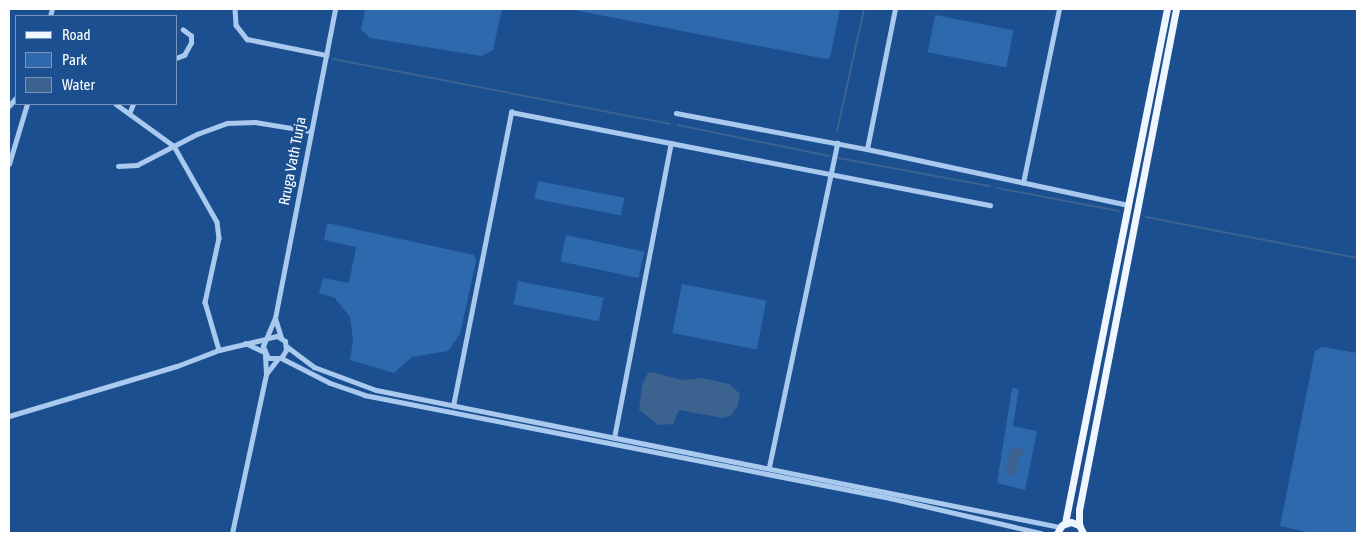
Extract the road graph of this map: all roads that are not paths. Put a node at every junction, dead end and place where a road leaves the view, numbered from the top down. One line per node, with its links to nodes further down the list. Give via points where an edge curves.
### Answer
1 (236, 9): 8 (street, via 236,25 247,39)
2 (335, 9): 8 (street, Rruga Vath Turja)
3 (895, 9): 19 (street)
4 (1059, 9): 23 (street)
5 (1167, 9): 25 (main road)
6 (1176, 9): 39 (main road, via 1079,510)
7 (183, 30): 9 (street, via 191,36 191,43)
8 (326, 55): 15 (street, Rruga Vath Turja)
9 (178, 57)
10 (27, 105): 20 (street)
11 (117, 105): 14 (street)
12 (132, 105): 14 (street)
13 (676, 113): 17 (street)
14 (129, 114): 18 (street)
15 (310, 131): 18 (street, via 255,122 227,123); 26 (street, Rruga Vath Turja)
16 (671, 143): 22 (street); 35 (street, via 511,112); 37 (street)
17 (837, 143): 19 (street); 22 (street)
18 (174, 146): 21 (street, via 137,165); 31 (street, via 219,228 205,302)
19 (868, 149): 23 (street)
20 (9, 164)
21 (118, 166)
22 (830, 173): 24 (street); 38 (street)
23 (1023, 183): 25 (street)
24 (990, 205)
25 (1129, 206): 40 (main road)
26 (275, 318): 27 (street, Rruga Vath Turja); 28 (street, Rruga Vath Turja)
27 (281, 338): 28 (street); 30 (street, Rruga Vath Turja)
28 (267, 339): 29 (street); 32 (street, Rruga Vath Turja)
29 (244, 343): 31 (street); 32 (street)
30 (286, 346): 33 (street, Rruga Vath Turja); 35 (street, via 300,358 334,376)
31 (219, 350): 36 (street, via 178,366)
32 (264, 353): 33 (street); 34 (street, Rruga Vath Turja)
33 (279, 359): 34 (street, Rruga Vath Turja); 42 (street, via 364,395 890,498)
34 (266, 374): 41 (street, Rruga Vath Turja)
35 (452, 406): 37 (street)
36 (9, 416)
37 (614, 438): 38 (street)
38 (769, 467): 40 (street)
39 (1079, 525): 40 (main road); 43 (main road)
40 (1061, 528)
41 (232, 533)
42 (1041, 533)
43 (1084, 533)

